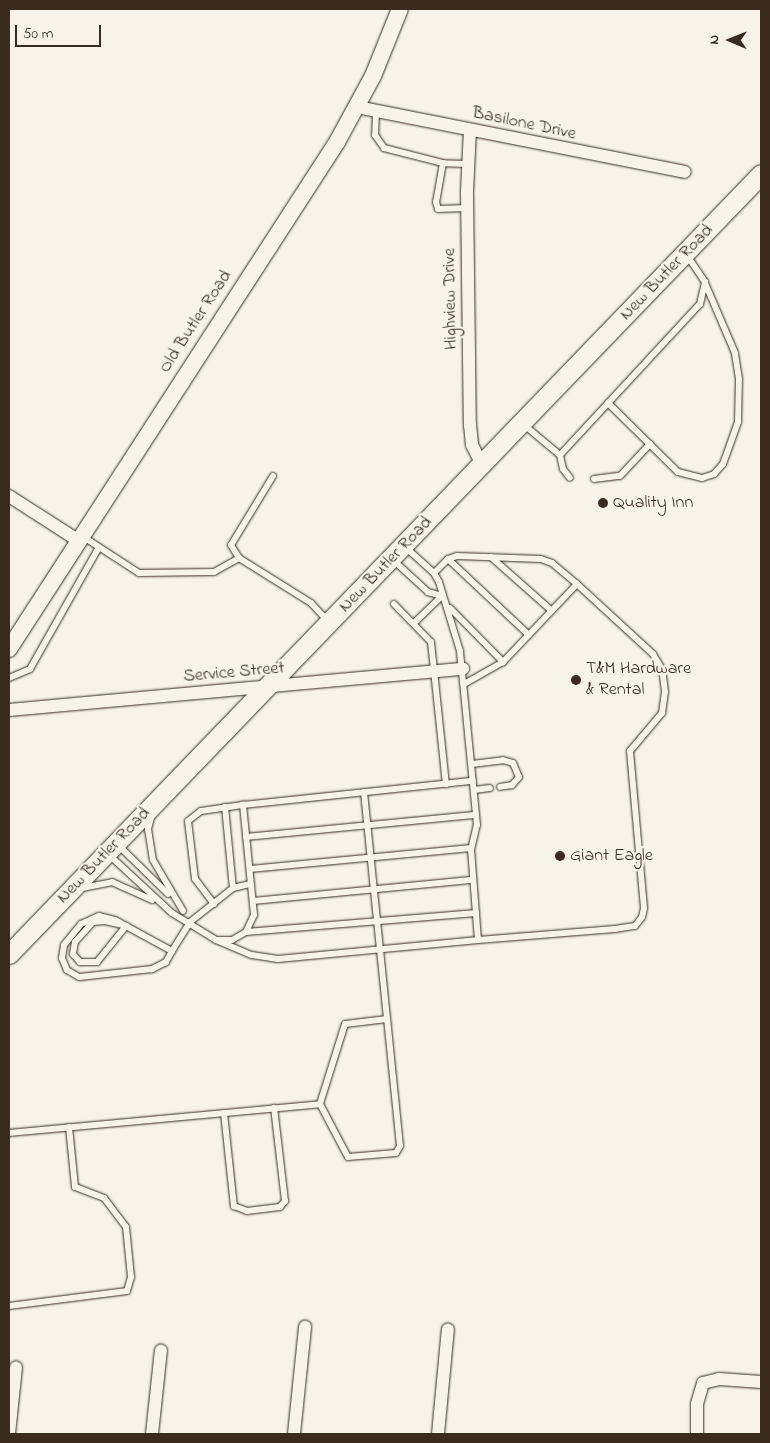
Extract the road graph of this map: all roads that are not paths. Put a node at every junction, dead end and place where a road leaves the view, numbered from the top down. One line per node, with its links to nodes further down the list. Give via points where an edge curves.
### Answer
1 (400, 9): 2 (street, Old Butler Road, via 386,49)
2 (357, 107): 3 (street, Basilone Drive); 21 (street, Old Butler Road)
3 (376, 111): 4 (street, Basilone Drive); 5 (lane, via 375,135 384,148)
4 (470, 130): 6 (street, Highview Drive); 7 (street, Basilone Drive)
5 (443, 163): 6 (lane); 9 (lane, via 436,202 438,209)
6 (467, 164): 9 (street, Highview Drive)
7 (685, 172)
8 (761, 174): 10 (main road, New Butler Road)
9 (467, 208): 16 (street, Highview Drive, via 470,437)
10 (686, 253): 11 (lane); 13 (main road, New Butler Road)
11 (705, 283): 12 (lane, via 700,304); 14 (lane, via 735,353 740,395 732,444 714,474 702,478 678,472)
12 (608, 403): 14 (lane); 15 (lane)
13 (522, 423): 15 (lane); 16 (main road, New Butler Road)
14 (650, 444): 19 (lane, via 620,476)
15 (560, 455): 18 (lane, via 562,469)
16 (482, 465): 23 (main road, New Butler Road)
17 (273, 476): 25 (lane, via 231,545)
18 (570, 478)
19 (594, 479)
20 (9, 496): 21 (street)
21 (80, 539): 22 (lane); 36 (street, Old Butler Road)
22 (99, 547): 25 (lane, via 139,573 214,572); 40 (lane, via 30,669)
23 (397, 553): 27 (lane); 29 (lane, via 428,592); 33 (main road, New Butler Road)
24 (491, 557): 26 (lane); 28 (lane, via 552,562); 32 (lane)
25 (239, 558): 33 (lane, via 311,603)
26 (448, 559): 27 (lane); 35 (lane)
27 (434, 573): 29 (lane)
28 (577, 584): 32 (lane); 76 (lane, via 653,654 662,669 665,692 662,713 630,751 644,908 642,917 635,926)
29 (442, 596): 31 (lane); 34 (lane)
30 (394, 604): 34 (lane)
31 (448, 606): 37 (lane); 38 (lane)
32 (552, 611): 35 (lane)
33 (330, 622): 42 (main road, New Butler Road)
34 (414, 623): 39 (lane, via 431,642)
35 (529, 635): 37 (lane)
36 (9, 649)
37 (504, 662): 41 (lane)
38 (463, 669): 39 (street, Service Street); 41 (lane)
39 (435, 672): 42 (street, Service Street); 46 (lane)
40 (9, 678)
41 (464, 684): 44 (lane)
42 (267, 688): 43 (street, Service Street); 51 (main road, New Butler Road)
43 (9, 710)
44 (472, 764): 45 (lane); 47 (lane, via 502,760 513,763 518,777 512,785)
45 (473, 781): 46 (lane); 49 (lane)
46 (446, 784): 50 (lane)
47 (500, 787)
48 (490, 788): 49 (lane)
49 (474, 790): 54 (lane)
50 (364, 792): 52 (lane); 55 (lane)
51 (164, 794): 57 (main road, New Butler Road); 69 (lane, via 150,818 149,844 162,879)
52 (243, 805): 53 (lane); 56 (lane)
53 (225, 807): 63 (lane); 67 (lane, via 195,813 188,821 196,879)
54 (476, 815): 55 (lane); 58 (lane, via 476,833)
55 (368, 825): 56 (lane); 59 (lane)
56 (246, 837): 60 (lane)
57 (111, 848): 66 (main road, New Butler Road); 68 (lane); 69 (lane)
58 (471, 848): 59 (lane); 61 (lane)
59 (371, 857): 60 (lane); 64 (lane)
60 (250, 869): 62 (lane)
61 (473, 880): 64 (lane); 70 (lane)
62 (251, 884): 63 (lane); 65 (lane)
63 (233, 888): 67 (lane)
64 (374, 889): 65 (lane); 72 (lane)
65 (253, 901): 74 (lane, via 254,915)
66 (58, 903): 68 (lane, via 89,885 112,882); 80 (main road, New Butler Road)
67 (214, 904): 71 (lane)
68 (167, 909): 71 (lane)
69 (183, 911): 71 (lane)
70 (476, 913): 72 (lane); 76 (lane)
71 (190, 922): 75 (lane); 78 (lane)
72 (378, 922): 74 (lane); 77 (lane)
73 (126, 926): 73 (lane, via 93,922 74,942 72,954 86,964 97,962); 78 (lane); 78 (lane, via 107,917 88,918 64,945 62,958 67,970 78,977 152,969 166,962)
74 (244, 933): 75 (lane, via 232,940); 79 (lane, via 240,946)
75 (216, 940): 79 (lane)
76 (478, 940): 77 (lane)
77 (380, 949): 79 (lane, via 278,959); 81 (lane)
78 (172, 952)
79 (246, 952)
80 (9, 954)
81 (387, 1018): 82 (lane, via 345,1024); 82 (lane, via 400,1146 396,1154 348,1157)
82 (320, 1104): 83 (lane)
83 (274, 1108): 84 (lane); 84 (lane, via 285,1201 280,1207 246,1211 234,1206)
84 (224, 1113): 85 (lane)
85 (69, 1127): 86 (lane); 87 (lane, via 75,1187 104,1198 126,1227 131,1277 127,1291)
86 (9, 1133)
87 (9, 1306)
88 (305, 1327): 95 (street)
89 (448, 1329): 96 (street)
90 (160, 1350): 94 (street)
91 (16, 1367): 93 (street)
92 (761, 1382): 97 (street, via 720,1379 702,1383 697,1404)
93 (9, 1434)
94 (152, 1434)
95 (294, 1434)
96 (438, 1434)
97 (697, 1434)

